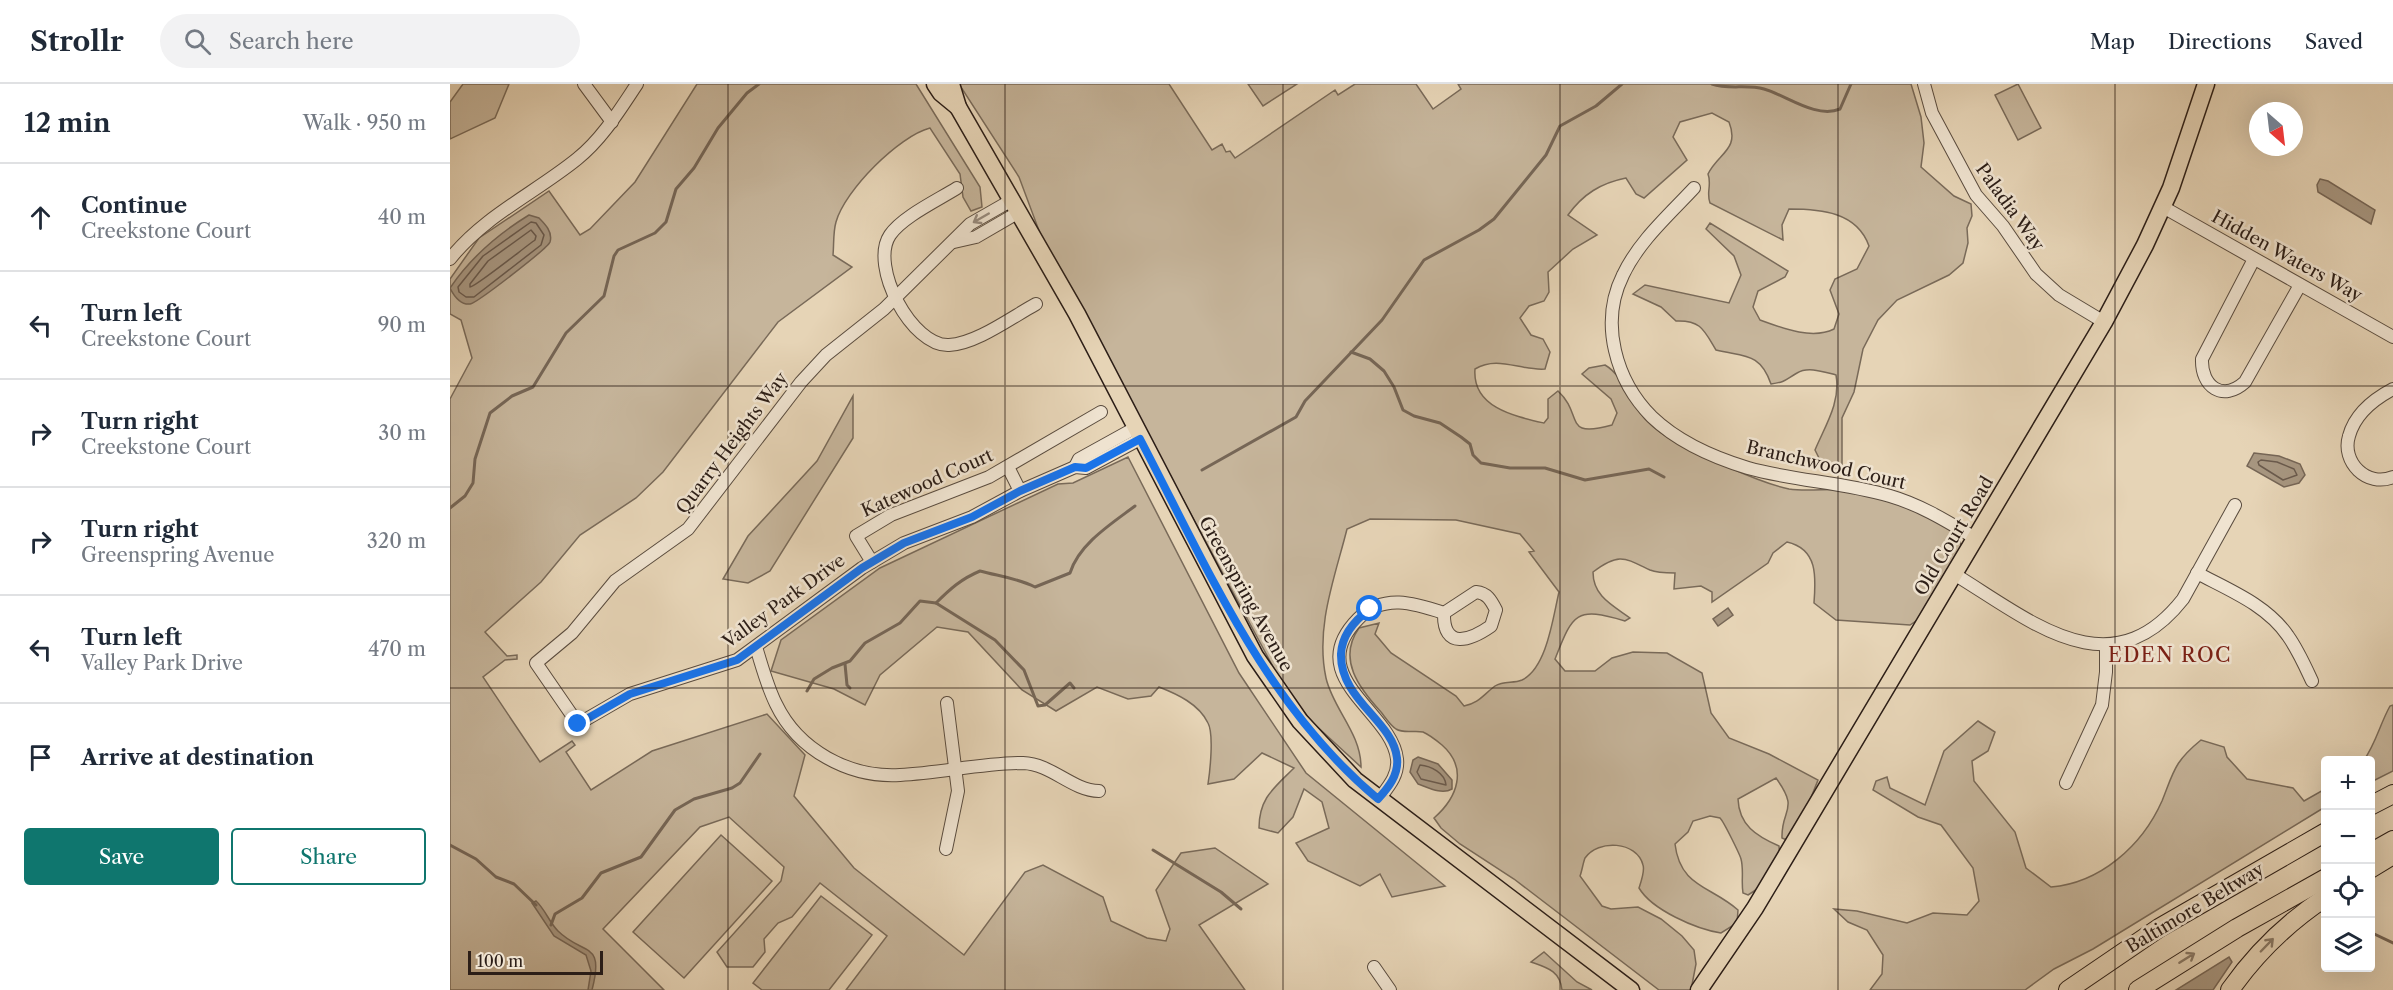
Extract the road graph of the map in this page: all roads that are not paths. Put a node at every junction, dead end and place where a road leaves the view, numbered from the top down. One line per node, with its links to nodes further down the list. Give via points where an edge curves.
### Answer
1 (584, 84): 8 (street)
2 (637, 84): 8 (street)
3 (935, 84): 7 (main road, Greenspring Avenue)
4 (951, 84): 7 (main road, Greenspring Avenue)
5 (1924, 84): 18 (street, Paladia Way, via 1932,113 1976,195 2036,274 2059,295)
6 (2206, 84): 12 (main road, Old Court Road)
7 (958, 107): 11 (main road, Greenspring Avenue)
8 (612, 122): 13 (street, via 577,159 474,232)
9 (957, 188): 16 (street, via 889,235 883,267)
10 (1694, 188): 27 (street, Branchwood Court, via 1640,246 1616,293 1612,327 1616,358 1641,405 1668,430 1723,458 1775,475 1890,496 1925,509)
11 (1015, 206): 16 (street, Quarry Heights Way, via 970,224); 22 (main road, Greenspring Avenue, via 1077,314)
12 (2163, 207): 14 (street, Hidden Waters Way); 18 (main road, Old Court Road)
13 (450, 259)
14 (2254, 259): 15 (street, Hidden Waters Way); 15 (street, via 2202,359 2204,378 2216,390 2236,390 2245,382)
15 (2300, 285): 19 (street, Hidden Waters Way)
16 (896, 296): 17 (street, via 919,332 942,345 973,338); 34 (street, Quarry Heights Way, via 826,355 801,382 688,529 615,582 572,633)
17 (1036, 304)
18 (2104, 322): 27 (main road, Old Court Road)
19 (2393, 337)
20 (2393, 389): 24 (street, via 2368,405 2354,424 2347,445 2354,467 2361,473 2380,480)
21 (1101, 412): 23 (street, Katewood Court)
22 (1138, 434): 25 (street, Valley Park Drive, via 1079,459 1075,467); 41 (main road, Greenspring Avenue, via 1268,676 1317,741)
23 (1008, 467): 25 (street, Katewood Court); 28 (street, Katewood Court, via 891,516 856,536)
24 (2393, 477)
25 (1020, 491): 28 (street, Valley Park Drive, via 972,517 904,543)
26 (2235, 505): 29 (street)
27 (1975, 538): 30 (main road, Old Court Road)
28 (872, 562): 33 (street, Valley Park Drive)
29 (2197, 573): 32 (street, via 2164,622 2139,638); 35 (street, via 2249,601 2276,622 2296,648)
30 (1954, 574): 32 (street, via 2061,636 2087,645); 54 (main road, Old Court Road, via 1755,908)
31 (1444, 612): 31 (street, via 1450,634 1470,639 1491,626 1496,610 1489,598 1476,592); 41 (street, via 1400,602 1381,604 1352,625 1342,647 1345,678 1385,733 1397,758 1391,785)
32 (2106, 646): 38 (street, via 2102,705)
33 (756, 647): 34 (street, Valley Park Drive, via 722,666 630,694 578,724); 37 (street, via 783,717 800,738 823,756 880,774)
34 (537, 663)
35 (2312, 681)
36 (947, 703): 37 (street)
37 (956, 769): 39 (street, via 1037,764 1083,789); 45 (street, via 956,806)
38 (2066, 783)
39 (1099, 791)
40 (2393, 794): 42 (highway)
41 (1378, 799): 53 (main road, Greenspring Avenue)
42 (2375, 803)
43 (2321, 834): 55 (highway, Baltimore Beltway, via 2159,928)
44 (2393, 840): 46 (highway)
45 (946, 849)
46 (2375, 850)
47 (2393, 855): 48 (highway)
48 (2375, 866)
49 (2321, 880): 56 (highway, one-way to 49)
50 (2321, 900): 57 (highway, one-way to 50, via 2266,945)
51 (1374, 967): 52 (street)
52 (1390, 990)
53 (1631, 990)
54 (1699, 990)
55 (2068, 990)
56 (2138, 990)
57 (2230, 990)

